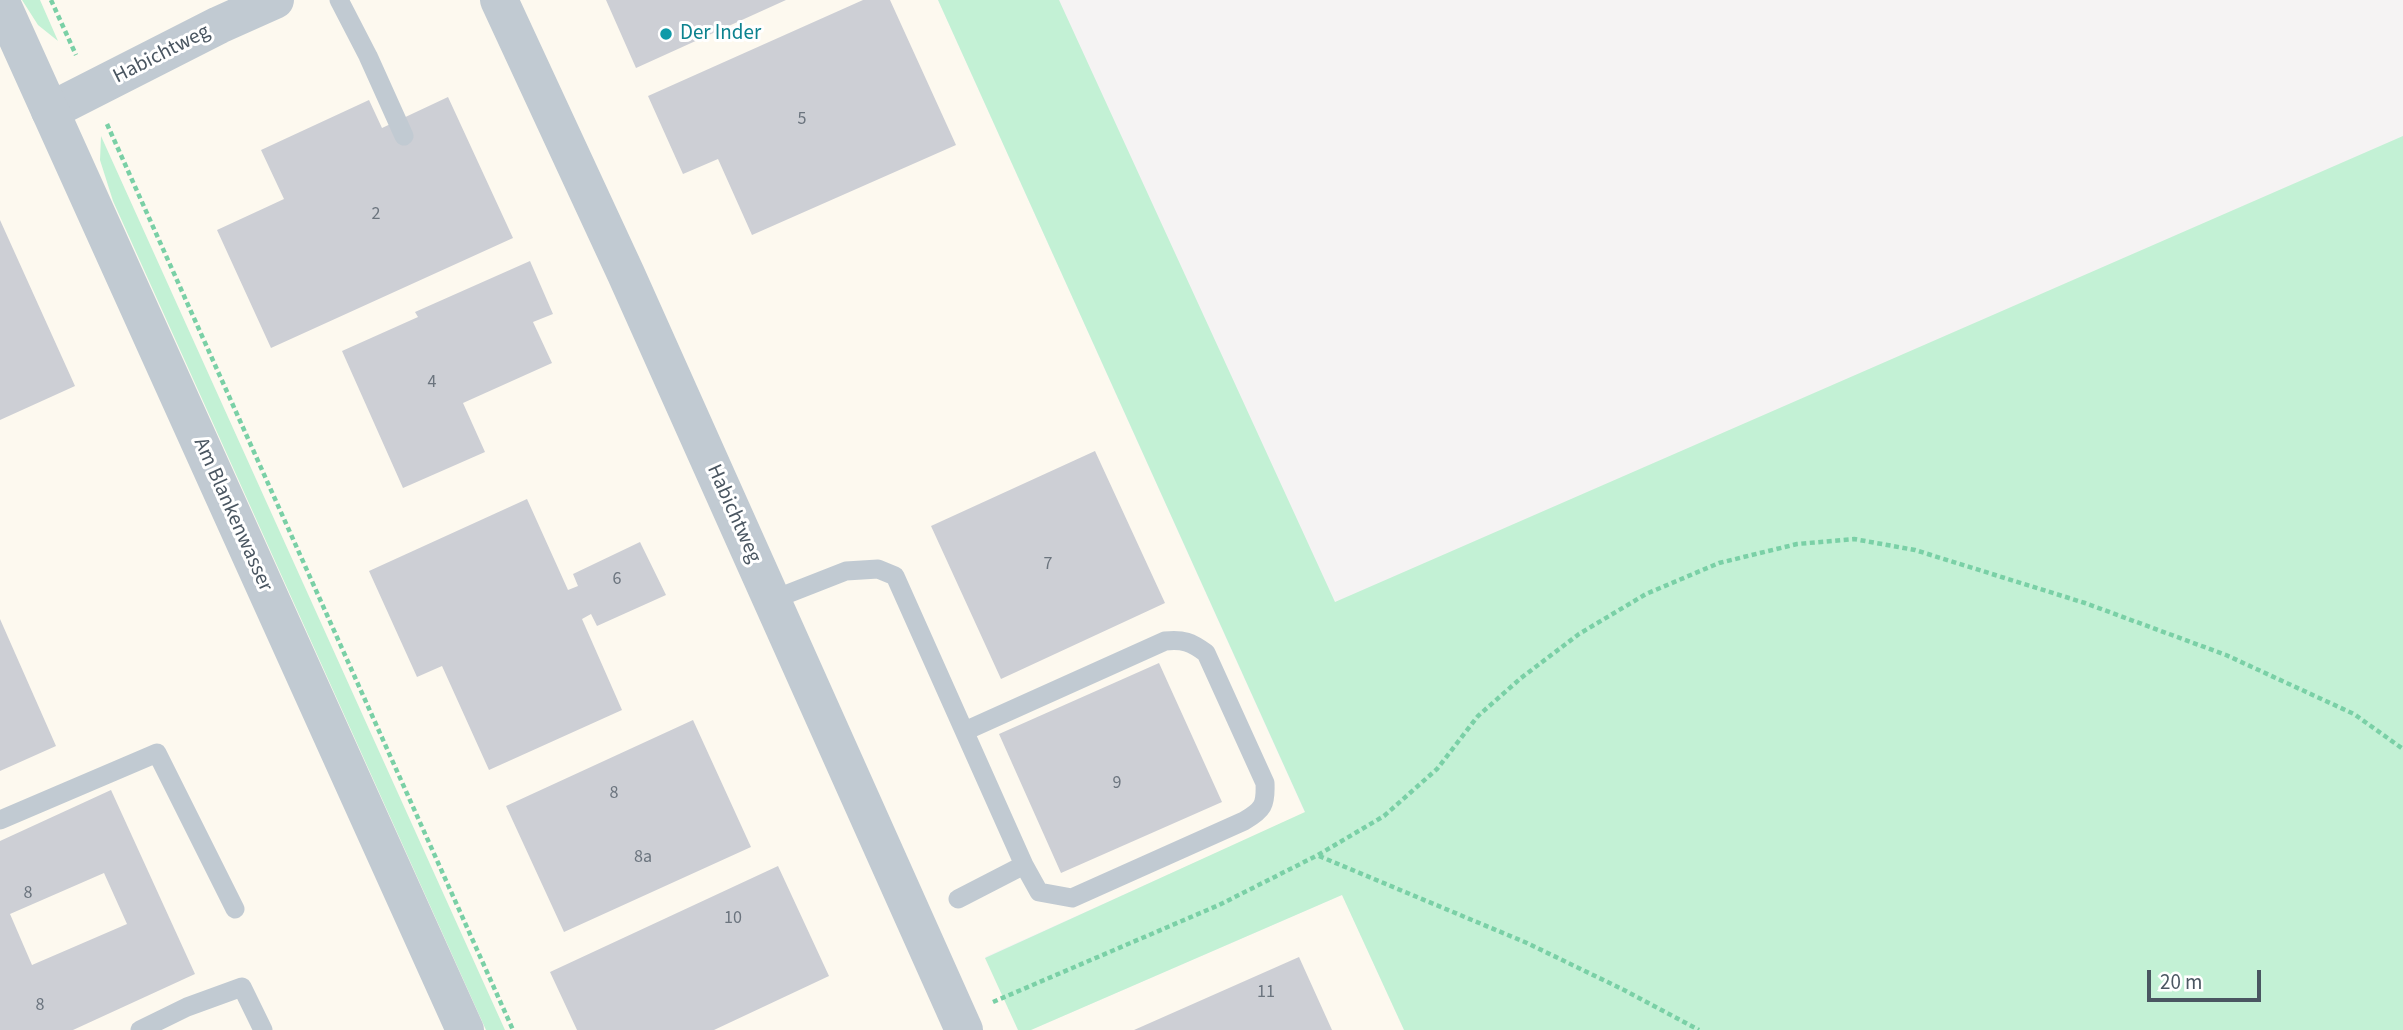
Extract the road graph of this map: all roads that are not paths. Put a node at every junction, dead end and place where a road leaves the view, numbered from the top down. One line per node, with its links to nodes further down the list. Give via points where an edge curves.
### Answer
1 (0, 0): 5 (street, Am Blankenwasser)
2 (275, 0): 5 (street, Habichtweg)
3 (339, 0): 6 (lane)
4 (499, 0): 7 (street, Habichtweg)
5 (50, 111): 16 (street, Am Blankenwasser)
6 (404, 136)
7 (772, 600): 8 (lane, via 846,571 878,569 895,576); 13 (street, Habichtweg)
8 (965, 731): 10 (lane); 10 (lane, via 1165,641 1181,639 1206,653 1265,783 1266,800 1251,817 1072,898 1038,892)
9 (0, 820): 12 (lane, via 157,753)
10 (1024, 865): 11 (lane)
11 (958, 899)
12 (235, 909)
13 (961, 1023)
14 (140, 1030): 15 (lane, via 242,987)
15 (263, 1030)
16 (465, 1030)

